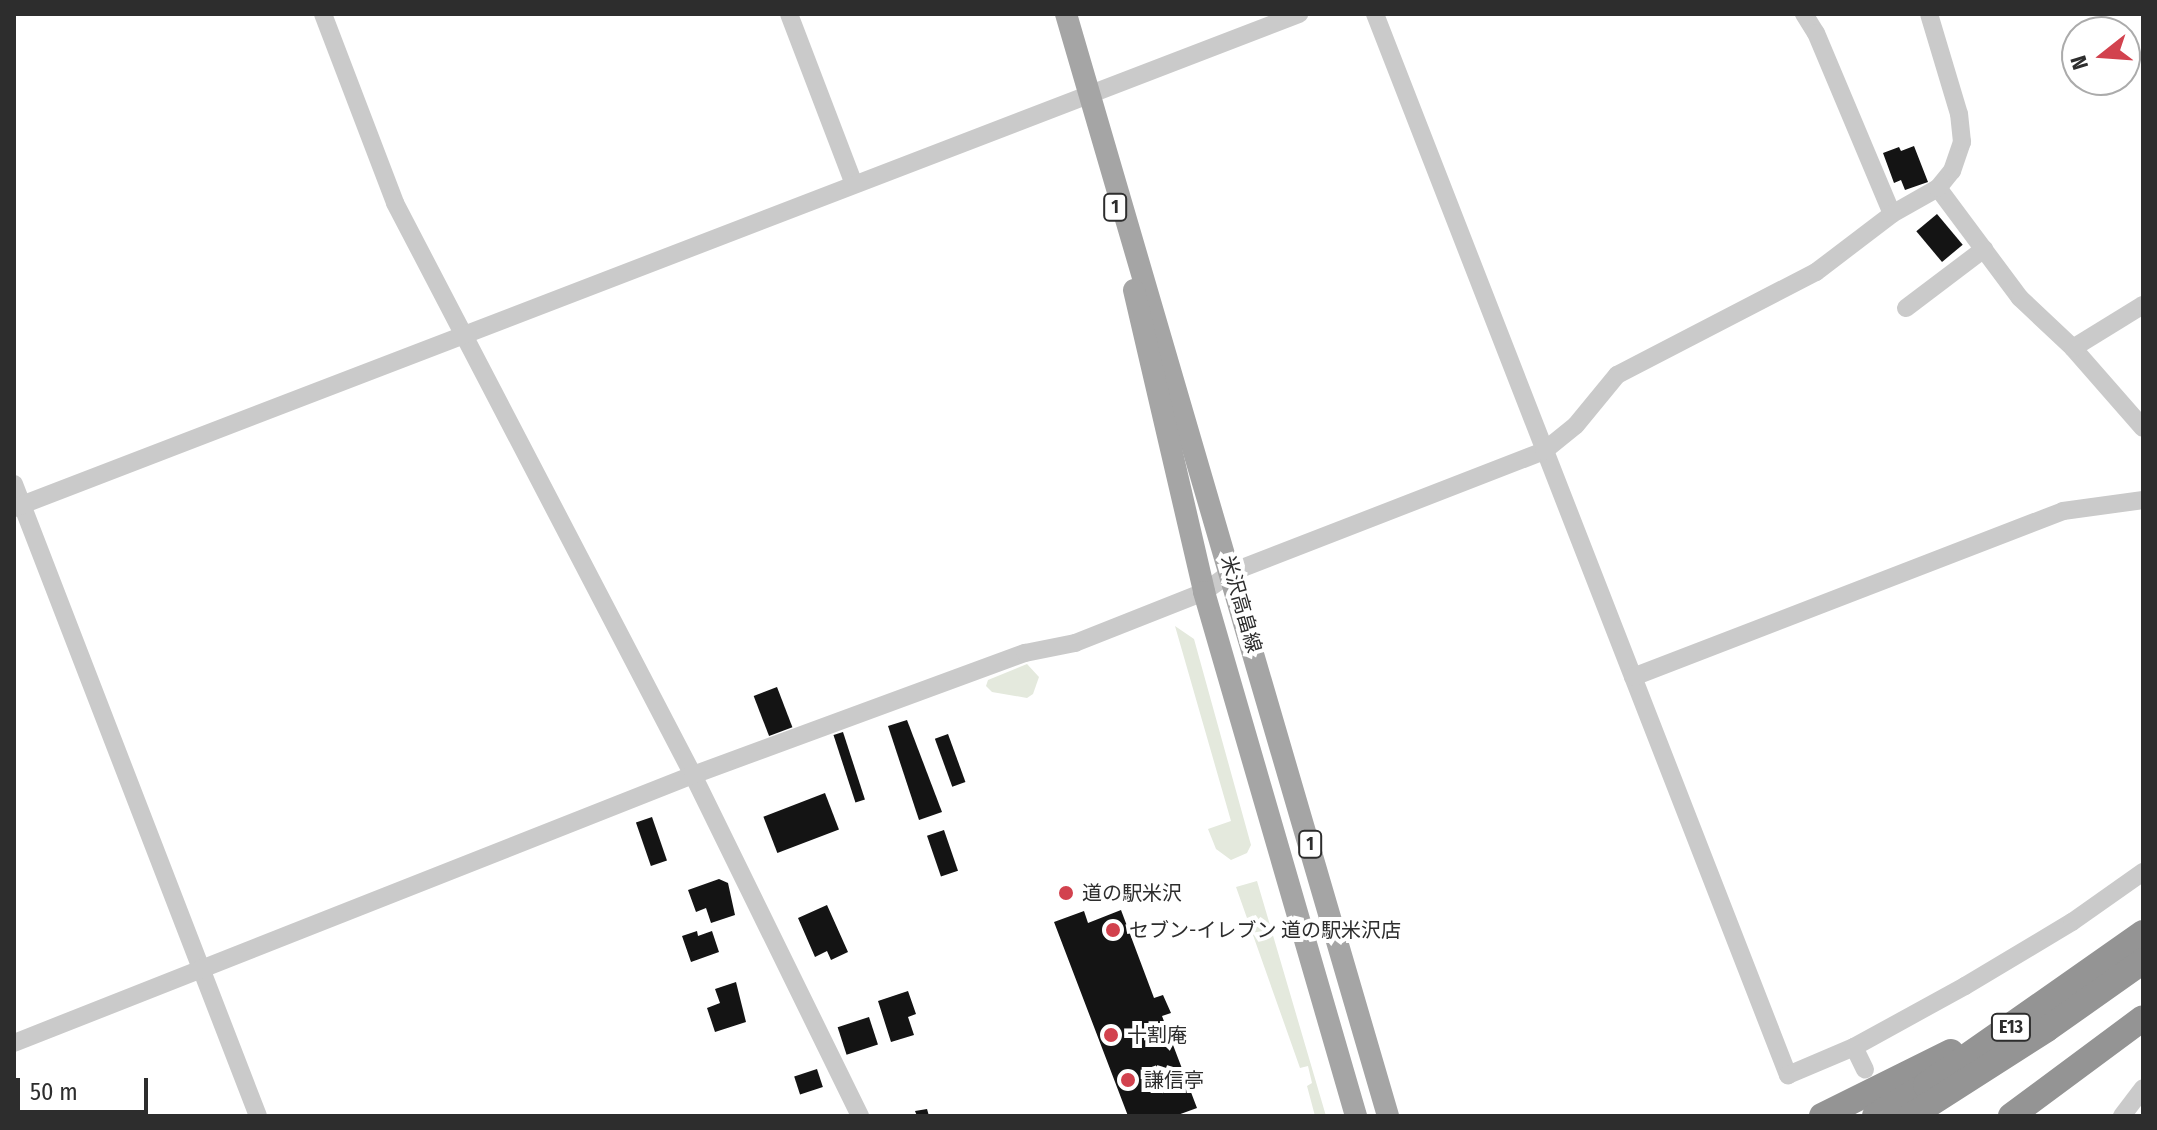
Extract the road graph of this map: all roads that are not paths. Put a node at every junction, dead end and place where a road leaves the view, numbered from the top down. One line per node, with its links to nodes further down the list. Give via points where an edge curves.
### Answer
1 (323, 14): 15 (street, via 395,203)
2 (789, 14): 9 (street)
3 (1066, 14): 8 (main road, 米沢高畠線 / 1)
4 (1299, 14): 8 (street)
5 (1375, 14): 18 (street)
6 (1804, 14): 11 (street)
7 (1929, 14): 10 (street, via 1959,114 1962,142 1952,171)
8 (1089, 94): 9 (street); 22 (main road, 米沢高畠線 / 1); 23 (main road, 米沢高畠線 / 1)
9 (854, 184): 15 (street)
10 (1938, 188): 11 (street); 12 (street)
11 (1892, 214): 18 (street, via 1816,272 1617,375 1576,425)
12 (1984, 249): 14 (street); 16 (street, via 2020,298)
13 (2143, 305): 16 (street)
14 (1906, 308)
15 (464, 335): 21 (street); 25 (street)
16 (2073, 348): 17 (street)
17 (2143, 428)
18 (1544, 451): 22 (street); 24 (street)
19 (14, 484): 21 (street)
20 (2143, 500): 24 (street, via 2063,511)
21 (18, 506): 29 (street)
22 (1232, 572): 23 (street); 39 (main road, 米沢高畠線 / 1)
23 (1204, 592): 25 (street, via 1075,643 1025,653); 38 (main road, 米沢高畠線 / 1)
24 (1633, 677): 33 (street, via 1788,1075)
25 (693, 775): 29 (street); 37 (street)
26 (2143, 872): 33 (street, via 2072,922)
27 (2143, 933): 30 (highway, E13)
28 (2143, 961): 42 (highway, E13)
29 (200, 970): 32 (street); 36 (street)
30 (2036, 1009): 40 (highway); 41 (highway, E13)
31 (2143, 1018): 43 (highway)
32 (14, 1043)
33 (1854, 1047): 34 (street)
34 (1865, 1070)
35 (2143, 1088): 44 (street)
36 (258, 1116)
37 (860, 1116)
38 (1356, 1116)
39 (1388, 1116)
40 (1822, 1116)
41 (1875, 1116)
42 (1911, 1116)
43 (2011, 1116)
44 (2122, 1116)

